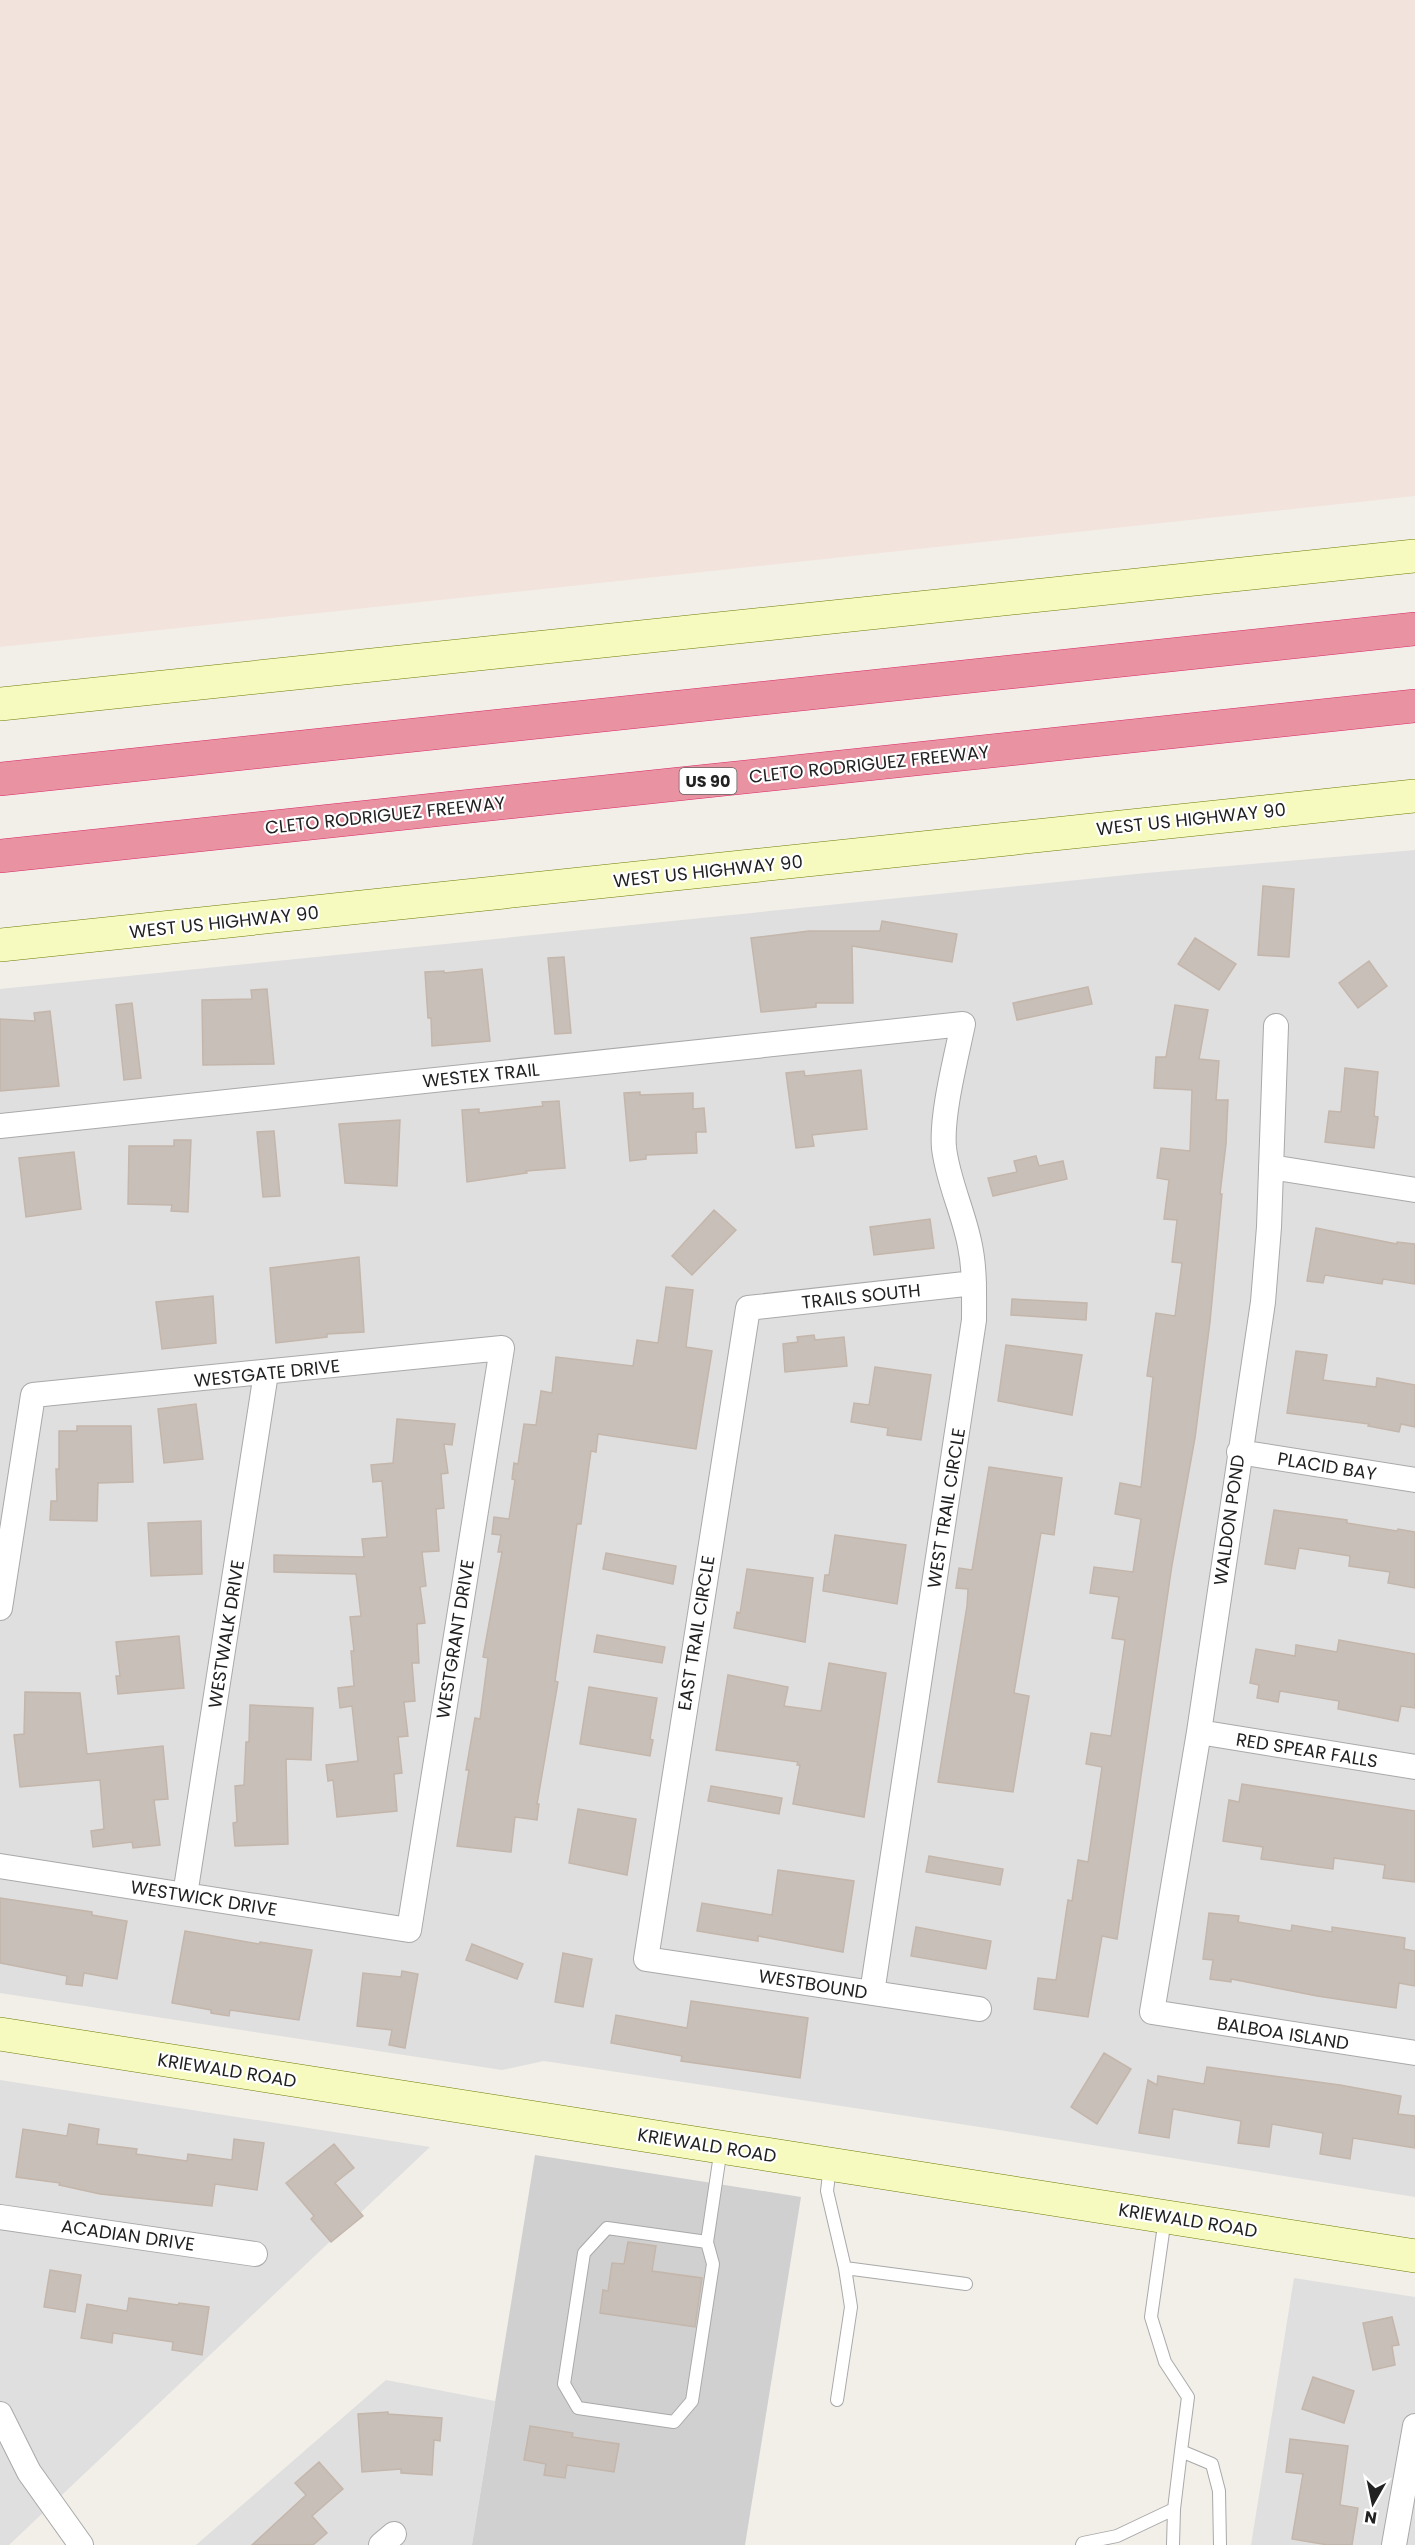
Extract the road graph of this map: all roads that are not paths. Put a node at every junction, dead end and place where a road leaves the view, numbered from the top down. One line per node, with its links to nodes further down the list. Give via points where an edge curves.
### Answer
1 (1415, 556): 3 (main road)
2 (1415, 629): 5 (highway)
3 (0, 704)
4 (1415, 706): 7 (highway, CLETO RODRIGUEZ FREEWAY / US 90)
5 (0, 779)
6 (1415, 796): 8 (main road, WEST US HIGHWAY 90)
7 (0, 856)
8 (0, 945)
9 (963, 1024): 11 (street, WESTEX TRAIL); 14 (street, WEST TRAIL CIRCLE, via 944,1145 970,1245)
10 (1276, 1026): 12 (street, WALDON POND)
11 (0, 1126)
12 (1271, 1167): 13 (street); 18 (street, WALDON POND, via 1263,1302)
13 (1415, 1190)
14 (974, 1283): 15 (street, TRAILS SOUTH); 27 (street, WEST TRAIL CIRCLE, via 974,1320)
15 (748, 1308): 26 (street, EAST TRAIL CIRCLE)
16 (502, 1348): 17 (street, WESTGATE DRIVE); 25 (street, WESTGRANT DRIVE)
17 (266, 1373): 20 (street, WESTGATE DRIVE, via 33,1395); 24 (street, WESTWALK DRIVE)
18 (1239, 1452): 19 (street, PLACID BAY); 21 (street, WALDON POND)
19 (1415, 1480)
20 (0, 1601)
21 (1198, 1732): 22 (street, RED SPEAR FALLS); 29 (street, WALDON POND)
22 (1415, 1767)
23 (0, 1866): 24 (street, WESTWICK DRIVE)
24 (185, 1895): 25 (street, WESTWICK DRIVE)
25 (409, 1930)
26 (646, 1959): 27 (street, WESTBOUND)
27 (872, 1993): 28 (street, WESTBOUND)
28 (979, 2009)
29 (1152, 2012): 31 (street, BALBOA ISLAND)
30 (0, 2034): 32 (main road, KRIEWALD ROAD)
31 (1415, 2053)
32 (722, 2147): 33 (main road, KRIEWALD ROAD); 36 (lane)
33 (830, 2164): 35 (main road, KRIEWALD ROAD); 39 (lane, via 827,2191)
34 (0, 2217): 37 (street, ACADIAN DRIVE)
35 (1165, 2217): 38 (main road, KRIEWALD ROAD); 44 (lane, via 1151,2317 1165,2362 1188,2397)
36 (707, 2241): 36 (lane, via 713,2264 692,2401 674,2422 578,2408 564,2384 584,2253 607,2228)
37 (255, 2254)
38 (1415, 2256)
39 (845, 2268): 40 (lane); 41 (lane, via 851,2307)
40 (966, 2284)
41 (837, 2400)
42 (0, 2414): 47 (street, via 29,2472)
43 (1414, 2426): 51 (street)
44 (1181, 2451): 45 (lane); 50 (lane, via 1212,2464 1219,2491)
45 (1174, 2509): 46 (lane); 49 (lane)
46 (1116, 2540): 48 (lane)
47 (81, 2545)
48 (1082, 2545)
49 (1173, 2545)
50 (1220, 2545)
51 (1394, 2545)

